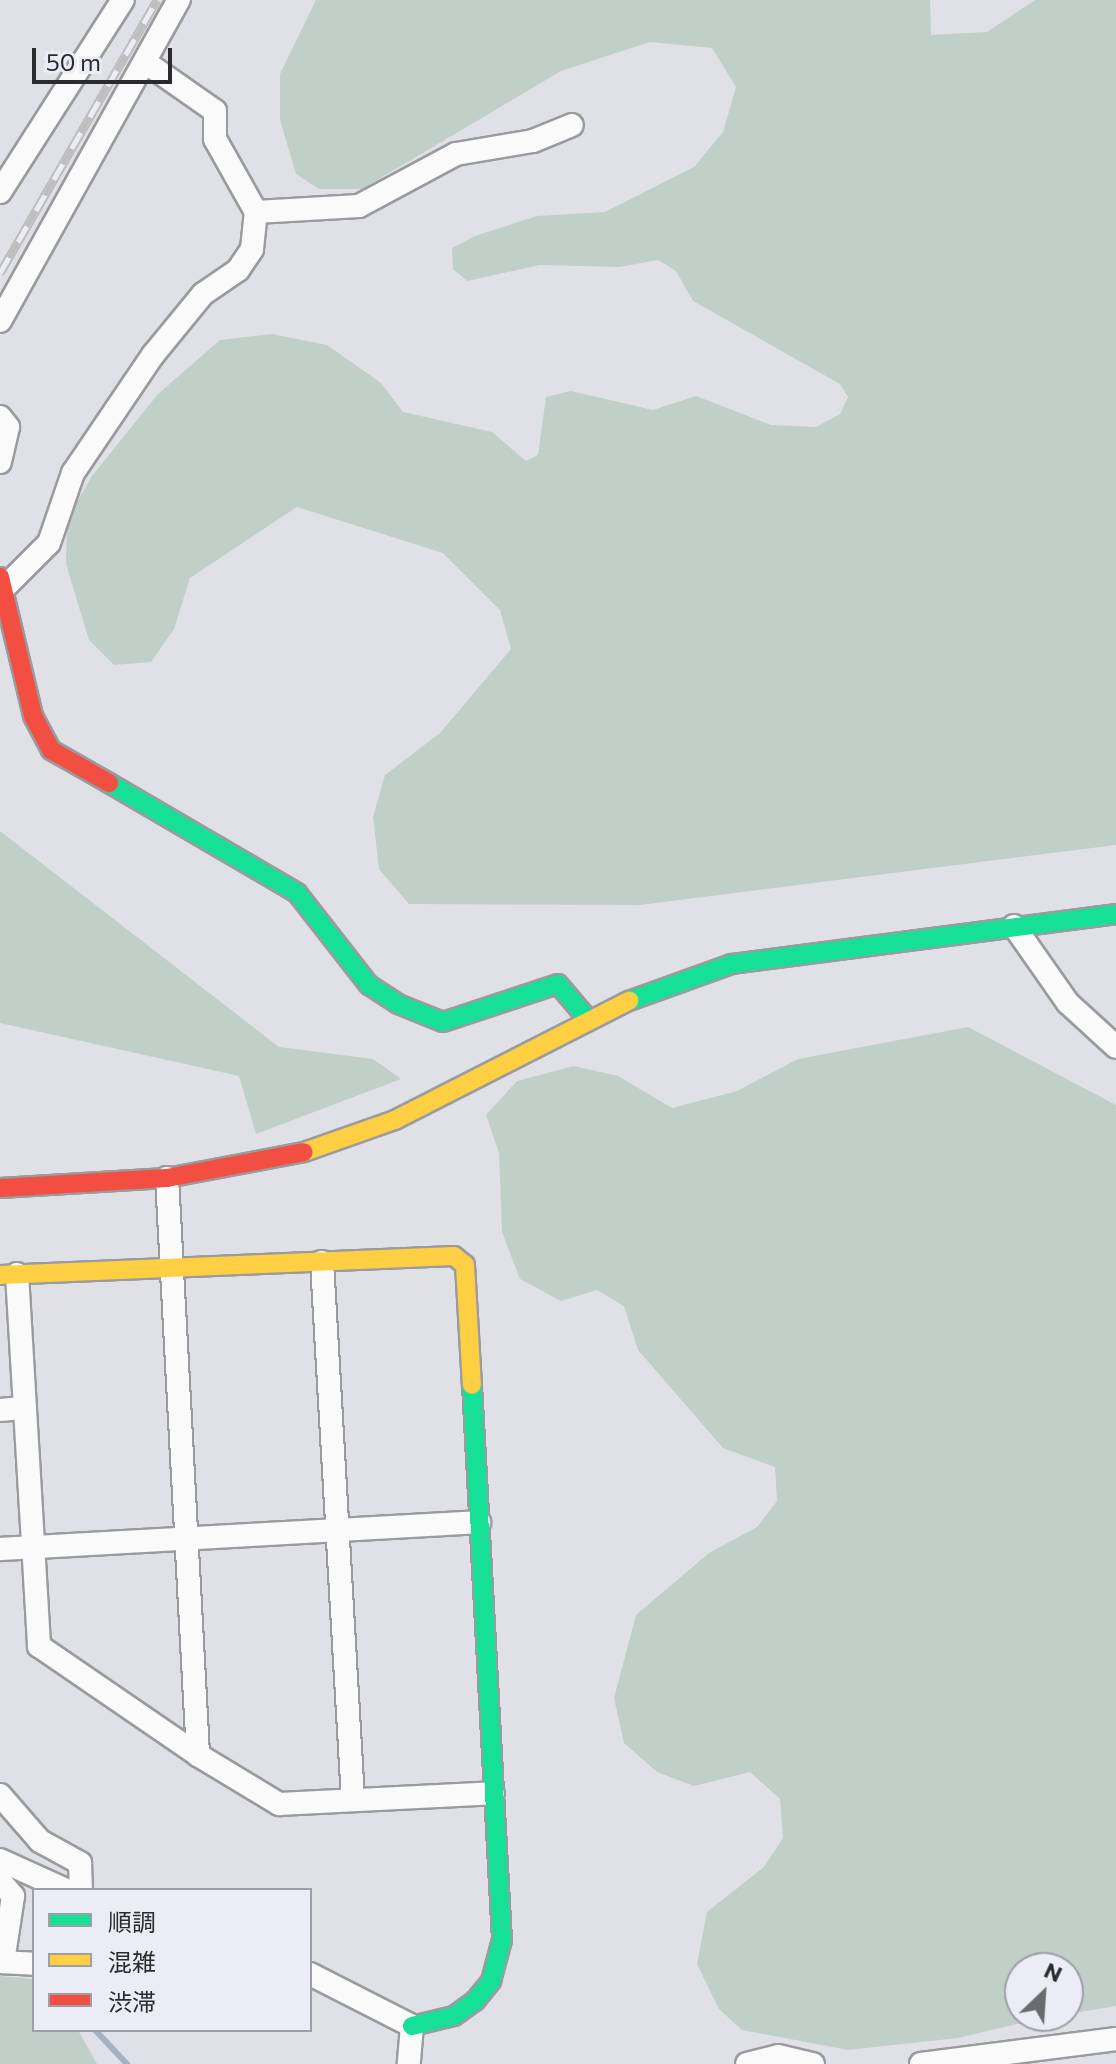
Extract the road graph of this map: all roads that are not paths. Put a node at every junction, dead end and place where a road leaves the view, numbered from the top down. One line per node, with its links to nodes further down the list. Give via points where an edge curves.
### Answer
1 (123, 0): 5 (street)
2 (179, 0): 3 (street)
3 (145, 62): 6 (street, via 215,111 215,139); 7 (street)
4 (572, 125): 6 (street, via 533,141 456,154 359,206)
5 (0, 192)
6 (256, 212): 10 (street, via 249,259 203,294 153,355 73,473 49,543)
7 (0, 321)
8 (0, 417): 9 (street, via 8,427)
9 (0, 462)
10 (1, 584): 13 (street, via 33,716 51,750 297,893 369,985 443,1022 558,984)
11 (1116, 914): 12 (street)
12 (1014, 926): 13 (street, via 732,964); 14 (street, via 1068,1003)
13 (586, 1017): 15 (street, via 349,1138 250,1166)
14 (1116, 1047)
15 (167, 1178): 16 (street); 18 (street)
16 (0, 1188)
17 (322, 1262): 18 (street); 22 (street, via 461,1259); 23 (street)
18 (173, 1268): 19 (street); 24 (street)
19 (9, 1275): 20 (street)
20 (25, 1408): 21 (street); 25 (street)
21 (0, 1410)
22 (479, 1522): 23 (street); 28 (street)
23 (337, 1531): 24 (street); 30 (street)
24 (186, 1540): 25 (street); 27 (street)
25 (32, 1547): 26 (street); 27 (street, via 39,1646)
26 (0, 1549)
27 (198, 1755): 30 (street, via 279,1804)
28 (493, 1793): 30 (street); 38 (street, via 502,1931 497,1969 465,2010)
29 (0, 1795): 34 (street, via 40,1841 80,1863)
30 (353, 1800)
31 (0, 1860): 33 (street)
32 (0, 1881): 35 (street, via 13,1896)
33 (41, 1884)
34 (81, 1888)
35 (1, 1962): 36 (street)
36 (32, 1964)
37 (312, 1975): 38 (street, via 376,2014)
38 (412, 2026): 40 (street)
39 (1116, 2039): 43 (street)
40 (409, 2064)
41 (747, 2064): 42 (street, via 778,2056)
42 (813, 2064)
43 (921, 2064)

